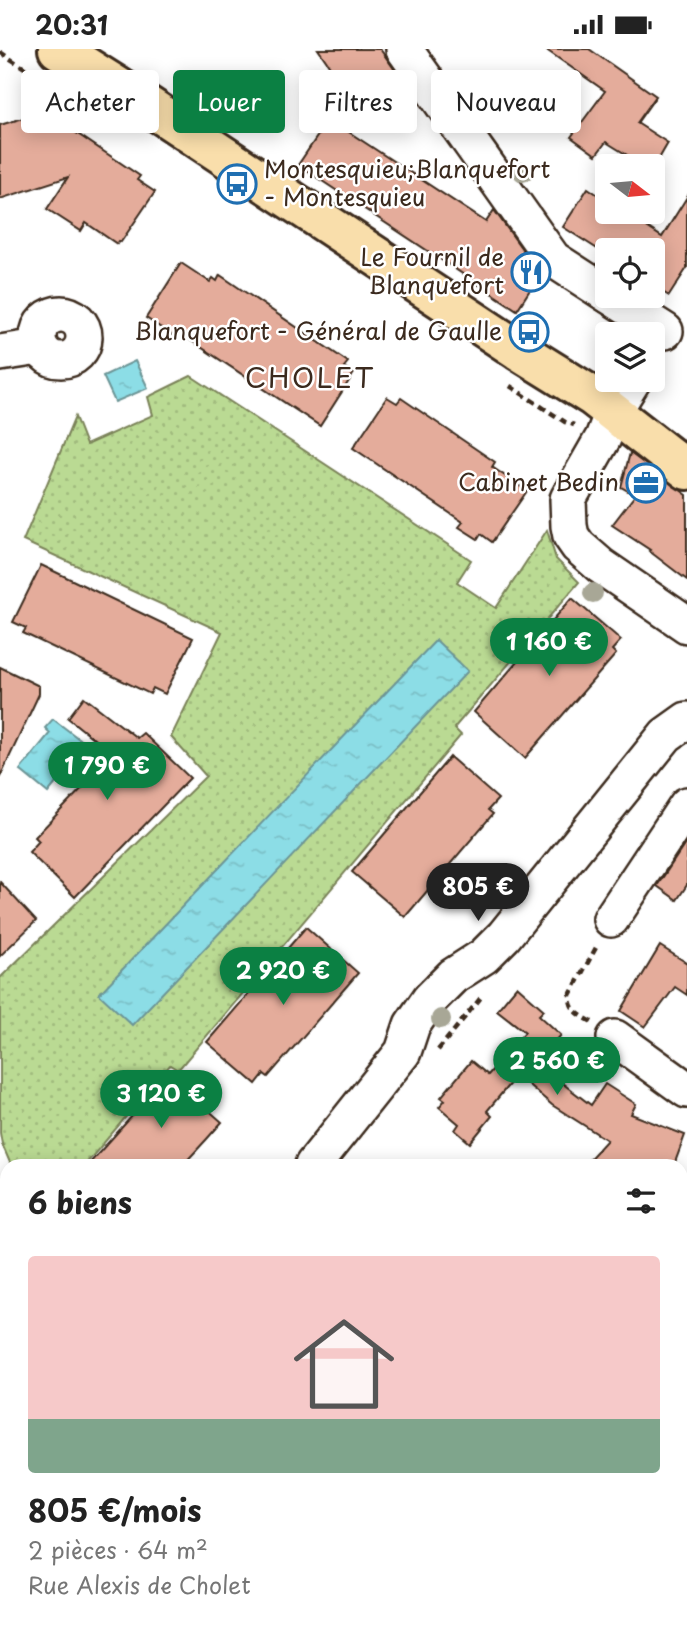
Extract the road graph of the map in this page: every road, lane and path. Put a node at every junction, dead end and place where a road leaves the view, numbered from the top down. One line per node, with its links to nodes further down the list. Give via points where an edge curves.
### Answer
1 (58, 49): 9 (main road)
2 (404, 49): 3 (street, via 553,259)
3 (595, 286)
4 (629, 308): 5 (street)
5 (668, 333)
6 (39, 347): 7 (street)
7 (0, 353)
8 (625, 392): 9 (street)
9 (612, 412): 10 (main road); 11 (street, via 603,438 568,499 572,536 601,566)
10 (687, 470)
11 (687, 625)
12 (687, 720): 19 (street, via 666,735 504,936 430,999 412,1025 403,1052)
13 (687, 805): 14 (street)
14 (611, 919): 16 (path, via 570,1003 572,1009)
15 (485, 992): 17 (path)
16 (615, 1038): 18 (street)
17 (435, 1054)
18 (687, 1090)
19 (318, 1159)

